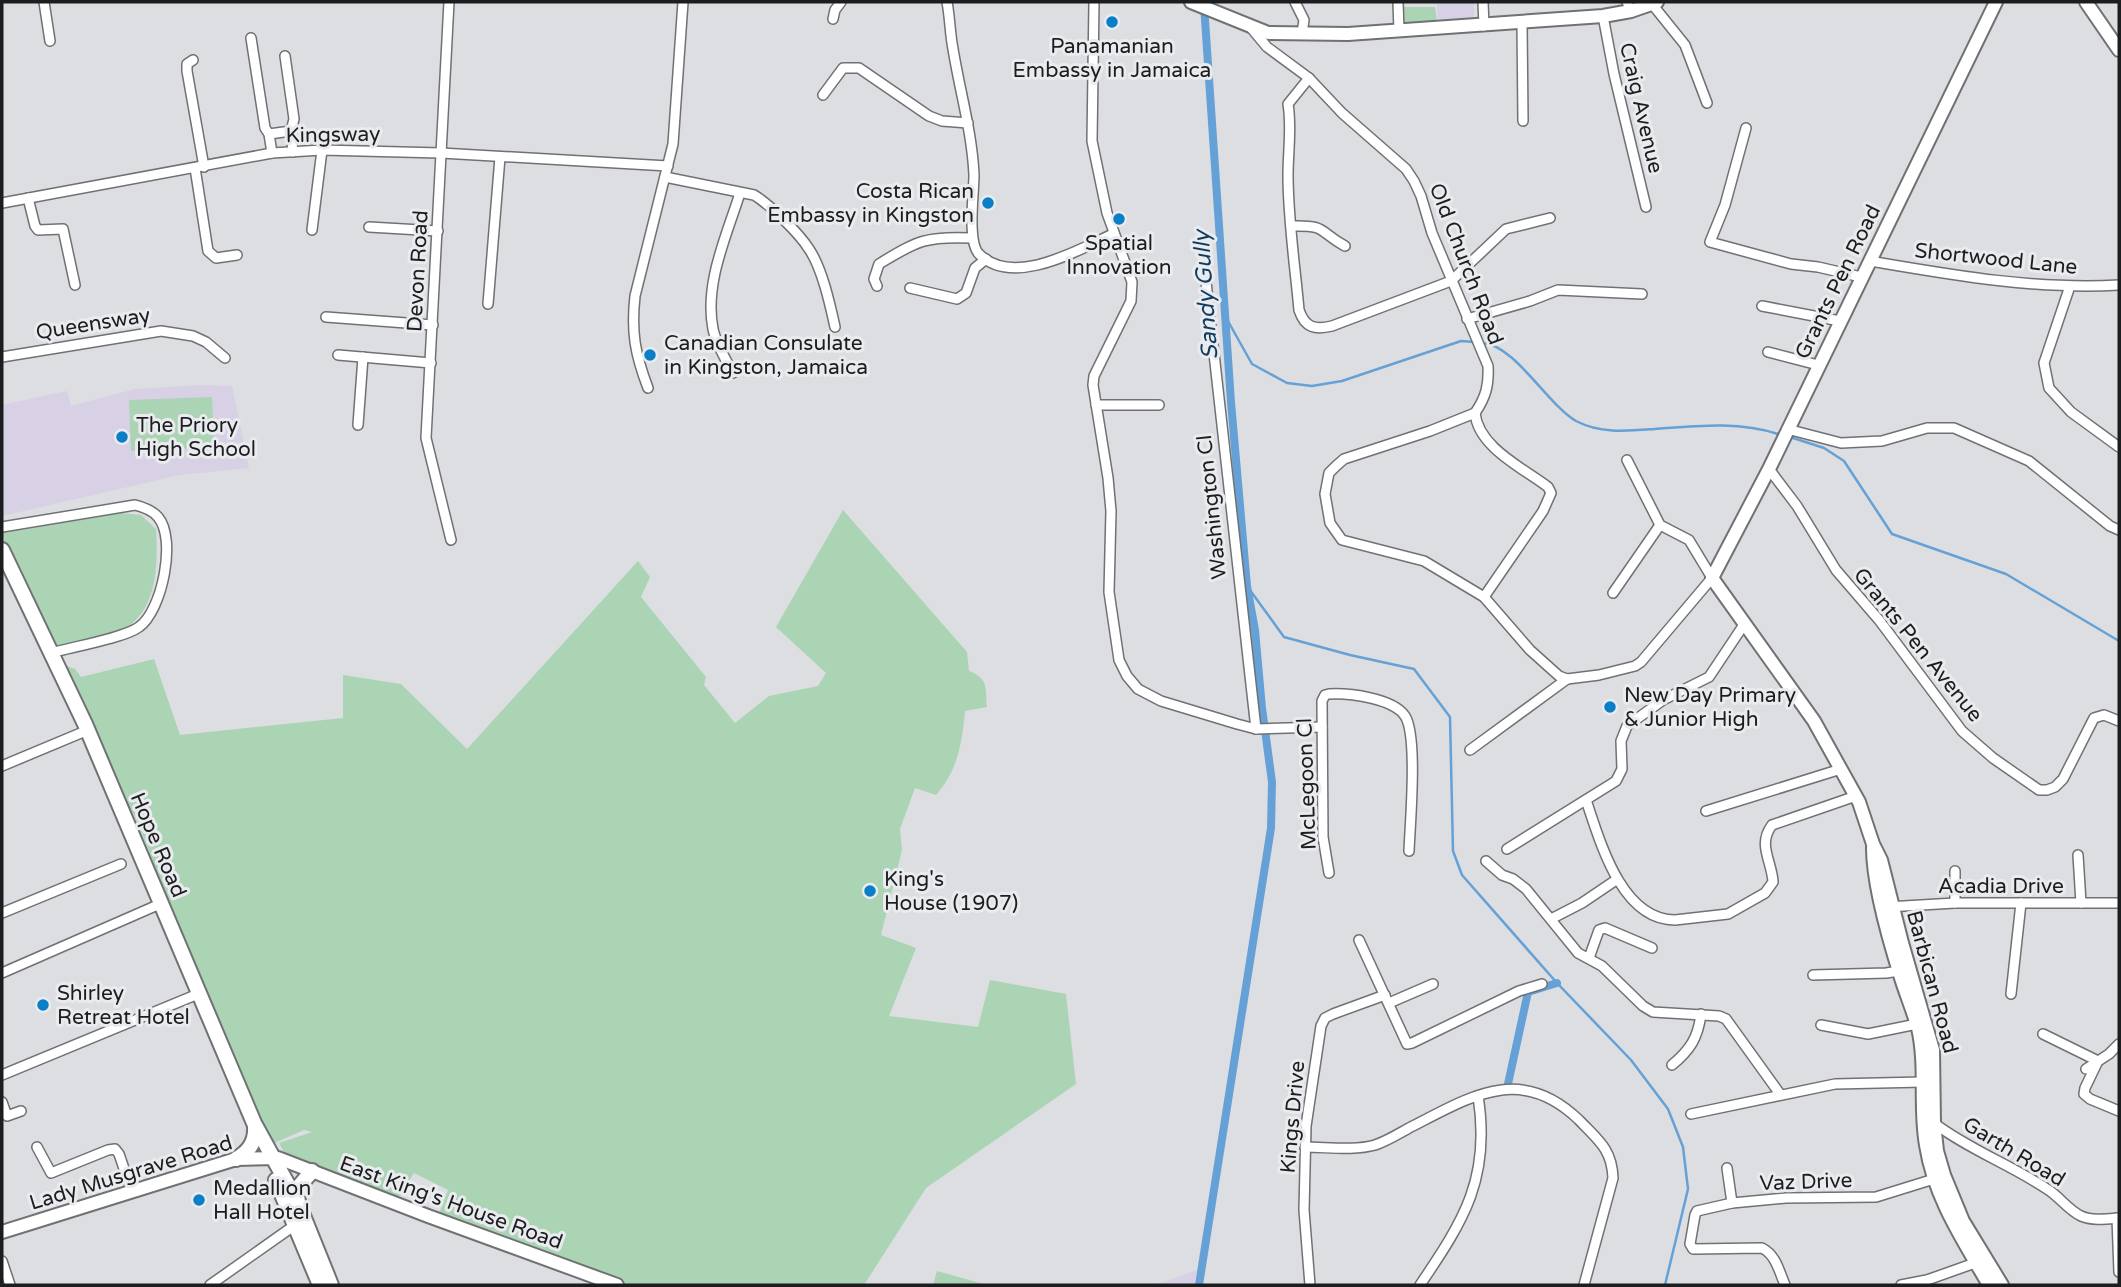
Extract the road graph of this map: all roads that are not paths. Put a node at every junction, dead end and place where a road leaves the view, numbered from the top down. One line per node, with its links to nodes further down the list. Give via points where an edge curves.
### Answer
1 (44, 2): 23 (street)
2 (449, 2): 38 (street, Devon Road)
3 (683, 2): 40 (street)
4 (841, 2): 16 (street)
5 (947, 2): 31 (street)
6 (1094, 2): 52 (street, via 1091,131)
7 (1191, 2): 19 (main road)
8 (1295, 2): 21 (street, via 1304,20)
9 (1398, 2): 20 (street)
10 (1483, 2): 18 (street)
11 (1996, 2): 57 (main road, Grants Pen Road)
12 (2085, 2): 24 (main road)
13 (1654, 3): 14 (main road); 29 (street, via 1685,45)
14 (1629, 7): 15 (main road)
15 (1603, 16): 17 (main road); 46 (street, Craig Avenue)
16 (833, 19)
17 (1522, 23): 18 (main road); 30 (street)
18 (1485, 26): 20 (main road)
19 (1252, 29): 21 (main road); 27 (street, Old Church Road, via 1267,47)
20 (1399, 31): 21 (main road)
21 (1302, 33)
22 (251, 38): 34 (street)
23 (50, 41)
24 (2119, 50)
25 (285, 56): 33 (street, via 294,119)
26 (192, 60): 41 (street, via 187,71)
27 (1309, 78): 48 (street, via 1288,104); 59 (street, Old Church Road, via 1410,175 1422,196)
28 (823, 96): 31 (street, via 843,68 859,68 929,116)
29 (1707, 103)
30 (1523, 121)
31 (968, 123): 53 (street, via 974,174)
32 (1746, 128): 58 (street, via 1710,242)
33 (290, 131): 34 (street); 36 (street)
34 (269, 134): 37 (street)
35 (322, 150): 36 (street, Kingsway); 38 (street, Kingsway); 50 (street)
36 (293, 152): 37 (street, Kingsway)
37 (272, 153): 41 (street, Kingsway)
38 (441, 153): 39 (street, Kingsway); 51 (street, Devon Road)
39 (500, 157): 40 (street, Kingsway); 67 (street)
40 (668, 166): 42 (street)
41 (199, 168): 44 (street, Kingsway); 55 (street, via 208,251 216,258)
42 (665, 177): 43 (street); 82 (street, via 633,319 634,345)
43 (740, 192): 73 (street, via 763,201 810,249); 81 (street, via 712,296 713,329)
44 (28, 198): 45 (street, Kingsway); 61 (street, via 38,230 63,229)
45 (2, 203)
46 (1646, 206)
47 (1550, 218): 59 (street, via 1506,229)
48 (1292, 226): 54 (street, via 1313,225); 59 (street, via 1299,310 1307,326 1332,326)
49 (369, 227): 51 (street)
50 (312, 230)
51 (438, 230): 72 (street, Devon Road)
52 (1113, 234): 56 (street, via 1026,268); 83 (street, via 1132,282 1131,300 1094,376)
53 (972, 238): 56 (street, via 977,252); 63 (street, via 926,238 902,250 879,264 874,279)
54 (1345, 246)
55 (237, 255)
56 (986, 259): 65 (street, via 975,268 966,293 957,299)
57 (1870, 261): 58 (main road, Grants Pen Road); 64 (street, Shortwood Lane, via 1961,277)
58 (1861, 277): 71 (main road, Grants Pen Road)
59 (1451, 281): 70 (street, Old Church Road)
60 (1206, 282): 104 (street, Washington Cl)
61 (75, 285)
62 (2119, 285): 64 (street, Shortwood Lane)
63 (877, 286)
64 (2070, 286): 88 (street, via 2044,363 2049,388 2071,412)
65 (910, 288)
66 (1642, 294): 70 (street, via 1558,290)
67 (488, 304)
68 (1762, 306): 71 (street)
69 (326, 317): 72 (street)
70 (1467, 318): 85 (street, Old Church Road, via 1488,366 1488,388)
71 (1840, 321): 80 (main road, Grants Pen Road)
72 (433, 325): 79 (street, Devon Road)
73 (835, 327)
74 (1768, 352): 80 (street)
75 (338, 355): 77 (street)
76 (2, 357): 78 (street, Queensway, via 161,331 192,336)
77 (363, 357): 79 (street); 86 (street)
78 (225, 358)
79 (431, 363): 94 (street, Devon Road, via 426,438)
80 (1818, 365): 87 (main road, Grants Pen Road)
81 (733, 373)
82 (648, 388)
83 (1096, 405): 84 (street); 104 (street, via 1111,511 1109,592 1122,667 1138,689 1161,701)
84 (1159, 405)
85 (1475, 413): 98 (street, via 1478,429 1490,445 1548,487 1551,494); 98 (street, via 1344,460 1329,473 1325,494 1330,523 1342,540 1424,561)
86 (358, 425)
87 (1787, 429): 90 (main road, Grants Pen Road); 93 (street, via 1841,443 1882,441 1927,428 1954,428 2029,461)
88 (2119, 447)
89 (1627, 460): 91 (street)
90 (1769, 469): 96 (main road, Grants Pen Road); 102 (street, Grants Pen Avenue, via 1836,570 1962,731 1993,758 2039,790 2047,790 2063,779 2094,718 2104,715)
91 (1660, 525): 96 (street, via 1689,540); 97 (street)
92 (2, 527): 100 (street, via 135,505 154,513 164,527 167,551 162,586 146,621 134,630)
93 (2119, 530)
94 (451, 540)
95 (2, 550): 100 (main road, Hope Road)
96 (1712, 578): 99 (main road, Barbican Road); 101 (street, via 1641,662)
97 (1614, 593)
98 (1484, 597): 101 (street, via 1551,670)
99 (1745, 623): 108 (main road, Barbican Road, via 1814,721); 110 (street, via 1709,677 1663,700 1627,726 1621,736 1620,775)
100 (51, 653): 105 (main road, Hope Road)
101 (1567, 679): 106 (street)
102 (2119, 721)
103 (1322, 727): 104 (street); 113 (street, McLegoon Cl, via 1322,701 1333,693 1375,698 1405,716 1411,736); 118 (street, McLegoon Cl, via 1323,837)
104 (1256, 729)
105 (88, 730): 107 (street); 124 (main road, Hope Road)
106 (1470, 750)
107 (2, 766)
108 (1841, 769): 109 (main road, Barbican Road); 111 (street)
109 (1856, 796): 119 (street, via 1772,825 1764,849 1773,883 1728,914 1667,920 1649,913); 125 (main road, Barbican Road)
110 (1586, 800): 112 (street); 119 (street)
111 (1706, 811)
112 (1507, 849)
113 (1409, 851)
114 (2078, 855): 122 (street)
115 (1486, 861): 127 (street, via 1526,889)
116 (121, 864): 126 (street)
117 (1955, 871): 120 (street)
118 (1329, 873)
119 (1616, 880): 127 (street)
120 (1955, 903): 121 (street, Acadia Drive); 125 (street, Acadia Drive)
121 (2021, 903): 122 (street, Acadia Drive); 136 (street)
122 (2081, 903): 123 (street, Acadia Drive)
123 (2119, 903)
124 (160, 904): 132 (street); 137 (main road, Hope Road)
125 (1887, 907): 131 (main road, Barbican Road); 155 (main road, Barbican Road, via 1933,1050)
126 (2, 913)
127 (1551, 919): 130 (street, via 1578,953)
128 (1359, 940): 138 (street)
129 (1652, 948): 130 (street, via 1605,928 1599,930)
130 (1589, 958): 139 (street, via 1648,1010)
131 (1899, 971): 133 (street); 140 (main road, Barbican Road)
132 (2, 973)
133 (1813, 975)
134 (1433, 984): 138 (street, Kings Drive)
135 (1542, 984): 138 (street, via 1412,1044 1404,1039)
136 (2011, 993)
137 (198, 994): 147 (street); 156 (main road, Hope Road)
138 (1387, 999): 158 (street, Kings Drive, via 1325,1018 1313,1070)
139 (1701, 1014): 145 (street, via 1698,1037); 149 (street, via 1726,1019)
140 (1917, 1024): 141 (street, via 1868,1034); 148 (main road, Barbican Road)
141 (1821, 1026)
142 (2043, 1034): 144 (street)
143 (2119, 1044): 144 (street)
144 (2098, 1061): 146 (street); 153 (street, via 2084,1094)
145 (1672, 1065)
146 (2086, 1069)
147 (2, 1075)
148 (1923, 1082): 149 (street, via 1835,1084); 163 (main road, Barbican Road, via 1923,1126)
149 (1780, 1094): 154 (street)
150 (1478, 1096): 158 (street, via 1375,1145); 179 (street, via 1483,1134 1477,1180 1455,1234); 180 (street, via 1529,1089 1564,1106 1605,1146 1613,1178)
151 (2, 1102): 152 (street, via 8,1116)
152 (21, 1111)
153 (2119, 1111)
154 (1691, 1114)
155 (1934, 1122): 167 (street, Garth Road, via 2051,1191 2083,1217); 184 (main road, Barbican Road, via 1937,1151 1954,1202)
156 (254, 1123): 159 (main road, Hope Road); 160 (main road, via 250,1148)
157 (37, 1147): 164 (street, via 51,1172 115,1149)
158 (1305, 1147): 178 (street, Kings Drive)
159 (272, 1158): 160 (main road, Lady Musgrave Road); 162 (main road, East King's House Road); 165 (main road, Hope Road); 168 (main road, Hope Road, via 276,1181)
160 (236, 1159): 164 (main road, Lady Musgrave Road)
161 (1727, 1168): 166 (street)
162 (312, 1171): 165 (main road, via 296,1190); 177 (main road, East King's House Road)
163 (1934, 1179): 166 (street, Vaz Drive, via 1876,1197); 171 (main road, Barbican Road)
164 (132, 1192): 169 (main road, Lady Musgrave Road)
165 (298, 1203): 176 (main road, Hope Road)
166 (1732, 1203): 181 (street, Vaz Drive, via 1700,1209 1690,1244 1694,1250 1762,1248 1769,1252)
167 (2118, 1218): 172 (street, Garth Road)
168 (295, 1226): 174 (street); 175 (main road, Hope Road)
169 (2, 1231)
170 (2, 1261): 173 (street)
171 (1975, 1263): 182 (street); 183 (main road, Barbican Road)
172 (2119, 1272)
173 (10, 1285)
174 (210, 1285)
175 (320, 1285)
176 (331, 1285)
177 (617, 1285)
178 (1310, 1285)
179 (1420, 1285)
180 (1584, 1285)
181 (1785, 1285)
182 (1900, 1285)
183 (1989, 1285)
184 (2002, 1285)

